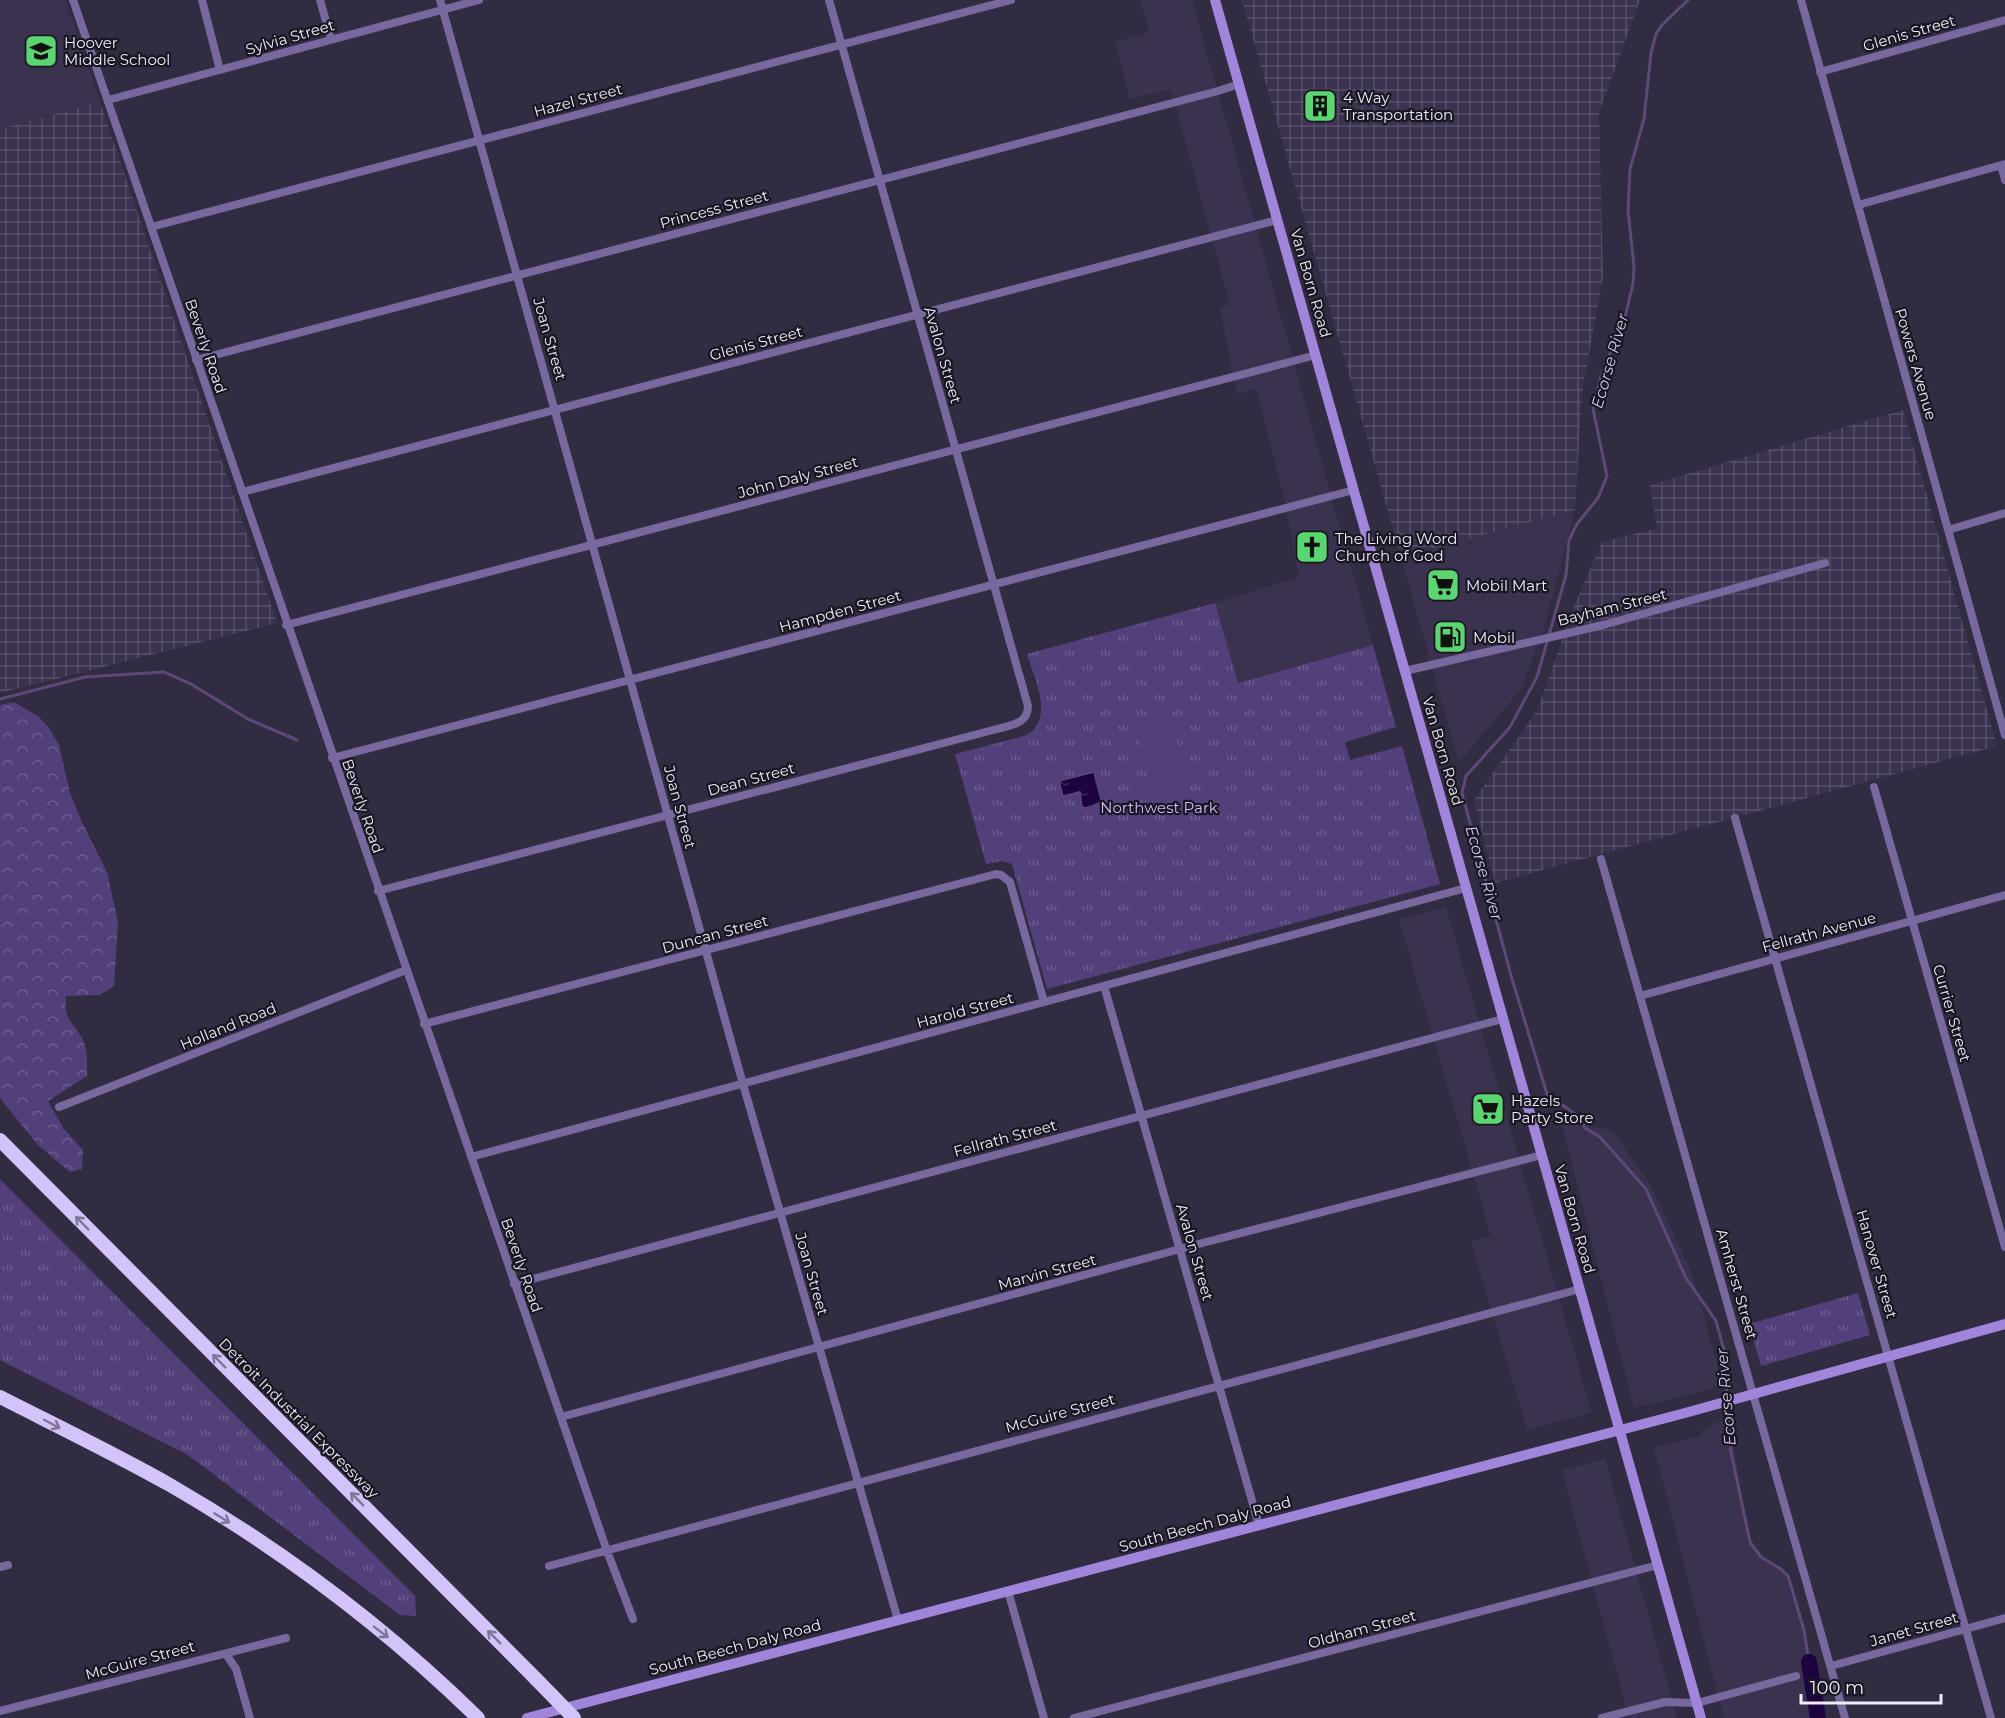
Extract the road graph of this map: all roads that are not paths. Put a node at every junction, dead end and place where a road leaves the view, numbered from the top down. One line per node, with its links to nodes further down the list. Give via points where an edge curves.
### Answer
1 (74, 0): 17 (street, Beverly Road)
2 (202, 0): 14 (street)
3 (320, 0): 12 (street)
4 (440, 0): 10 (street, Joan Street)
5 (479, 0): 10 (street, Sylvia Street)
6 (829, 0): 13 (street, Avalon Street)
7 (1011, 0): 13 (street, Hazel Street)
8 (1215, 0): 16 (main road, Van Born Road)
9 (1801, 0): 15 (street, Powers Avenue)
10 (443, 10): 12 (street, Sylvia Street); 18 (street, Joan Street)
11 (2005, 20): 15 (street, Glenis Street)
12 (331, 39): 14 (street, Sylvia Street)
13 (841, 45): 18 (street, Hazel Street); 20 (street, Avalon Street)
14 (220, 70): 17 (street, Sylvia Street)
15 (1820, 72): 22 (street, Powers Avenue)
16 (1239, 84): 20 (street, Princess Street); 23 (main road, Van Born Road)
17 (108, 100): 24 (street, Beverly Road)
18 (479, 140): 24 (street, Hazel Street); 25 (street, Joan Street)
19 (2003, 164): 21 (street); 22 (street)
20 (879, 179): 25 (street, Princess Street); 26 (street, Avalon Street)
21 (2005, 180)
22 (1858, 205): 34 (street, Powers Avenue)
23 (1277, 220): 26 (street, Glenis Street); 27 (main road, Van Born Road)
24 (151, 227): 28 (street, Beverly Road)
25 (517, 275): 28 (street, Princess Street); 29 (street, Joan Street)
26 (917, 315): 29 (street, Glenis Street); 30 (street, Avalon Street)
27 (1316, 355): 30 (street, John Daly Street); 31 (main road, Van Born Road)
28 (196, 360): 32 (street, Beverly Road)
29 (555, 409): 32 (street, Glenis Street); 35 (street, Joan Street)
30 (955, 450): 35 (street, John Daly Street); 37 (street, Avalon Street)
31 (1354, 490): 37 (street, Hampden Street); 39 (main road, Van Born Road)
32 (242, 492): 38 (street, Beverly Road)
33 (2005, 513): 34 (street)
34 (1948, 530): 42 (street, Powers Avenue)
35 (594, 544): 38 (street, John Daly Street); 40 (street, Joan Street)
36 (1825, 563): 39 (street, Bayham Street, via 1603,625)
37 (993, 585): 40 (street, Hampden Street); 41 (street, Avalon Street, via 1028,706)
38 (286, 625): 43 (street, Beverly Road)
39 (1405, 671): 48 (main road, Van Born Road)
40 (632, 680): 43 (street, Hampden Street); 45 (street, Joan Street)
41 (1025, 717): 45 (street, Dean Street, via 1021,722 997,729)
42 (2005, 735)
43 (332, 758): 49 (street, Beverly Road)
44 (1874, 787): 51 (street, Currier Street)
45 (669, 814): 49 (street, Dean Street); 52 (street, Joan Street)
46 (1735, 818): 53 (street, Hanover Street)
47 (1600, 859): 56 (street, Amherst Street)
48 (1466, 888): 55 (street, Harold Street); 58 (main road, Van Born Road)
49 (378, 891): 54 (street, Beverly Road)
50 (2005, 895): 51 (street, Fellrath Avenue)
51 (1911, 921): 53 (street, Fellrath Avenue); 67 (street, Currier Street)
52 (706, 950): 57 (street, Duncan Street, via 996,874 1010,882); 59 (street, Duncan Street); 60 (street, Joan Street)
53 (1775, 958): 56 (street, Fellrath Avenue); 73 (street, Hanover Street)
54 (406, 970): 59 (street, Beverly Road); 61 (street, Holland Road)
55 (1104, 986): 57 (street, Harold Street); 62 (street, Avalon Street)
56 (1640, 996): 75 (street, Amherst Street)
57 (1044, 1002): 60 (street, Harold Street)
58 (1503, 1019): 62 (street, Fellrath Street); 64 (main road, Van Born Road)
59 (424, 1024): 65 (street, Beverly Road)
60 (743, 1083): 65 (street, Harold Street); 66 (street, Joan Street)
61 (59, 1107)
62 (1141, 1114): 66 (street, Fellrath Street); 68 (street, Avalon Street)
63 (0, 1140): 98 (highway, Detroit Industrial Expressway, one-way to 63, bridge)
64 (1542, 1155): 68 (street, Marvin Street); 70 (main road, Van Born Road)
65 (471, 1157): 69 (street, Beverly Road)
66 (780, 1213): 69 (street, Fellrath Street); 72 (street, Joan Street)
67 (2005, 1247)
68 (1180, 1249): 72 (street, Marvin Street); 74 (street, Avalon Street)
69 (514, 1284): 77 (street, Beverly Road)
70 (1580, 1289): 74 (street, McGuire Street); 78 (main road, Van Born Road)
71 (2005, 1324): 73 (main road, South Beech Daly Road)
72 (819, 1348): 77 (street, Marvin Street); 79 (street, Joan Street)
73 (1889, 1356): 75 (main road, South Beech Daly Road); 88 (street, Hanover Street)
74 (1219, 1384): 79 (street, McGuire Street); 80 (street, Avalon Street)
75 (1754, 1393): 78 (main road, South Beech Daly Road); 91 (street, Amherst Street)
76 (0, 1397): 96 (highway, one-way to 96, via 170,1485 268,1548 396,1643)
77 (561, 1417): 81 (street, Beverly Road)
78 (1620, 1430): 80 (main road, South Beech Daly Road); 82 (main road, Van Born Road)
79 (858, 1482): 81 (street, McGuire Street); 87 (street, Joan Street)
80 (1259, 1525): 84 (main road, South Beech Daly Road)
81 (607, 1551): 83 (street, McGuire Street); 86 (street, Beverly Road)
82 (1658, 1565): 93 (main road, Van Born Road); 100 (street, Oldham Street)
83 (549, 1566)
84 (1008, 1591): 87 (main road, South Beech Daly Road); 99 (street)
85 (2005, 1618): 88 (street, Janet Street)
86 (633, 1619)
87 (898, 1620): 97 (main road, South Beech Daly Road)
88 (1966, 1629): 91 (street, Janet Street); 104 (street, Hanover Street)
89 (286, 1638): 90 (street, McGuire Street)
90 (226, 1654): 94 (street, McGuire Street); 95 (street, via 236,1669)
91 (1831, 1666): 103 (street, Amherst Street)
92 (1796, 1676): 93 (street)
93 (1697, 1703): 101 (street, via 1665,1702); 102 (main road, Van Born Road)
94 (0, 1711)
95 (250, 1718)
96 (478, 1718)
97 (527, 1718)
98 (574, 1718)
99 (1044, 1718)
100 (1074, 1718)
101 (1602, 1718)
102 (1701, 1718)
103 (1845, 1718)
104 (1990, 1718)

